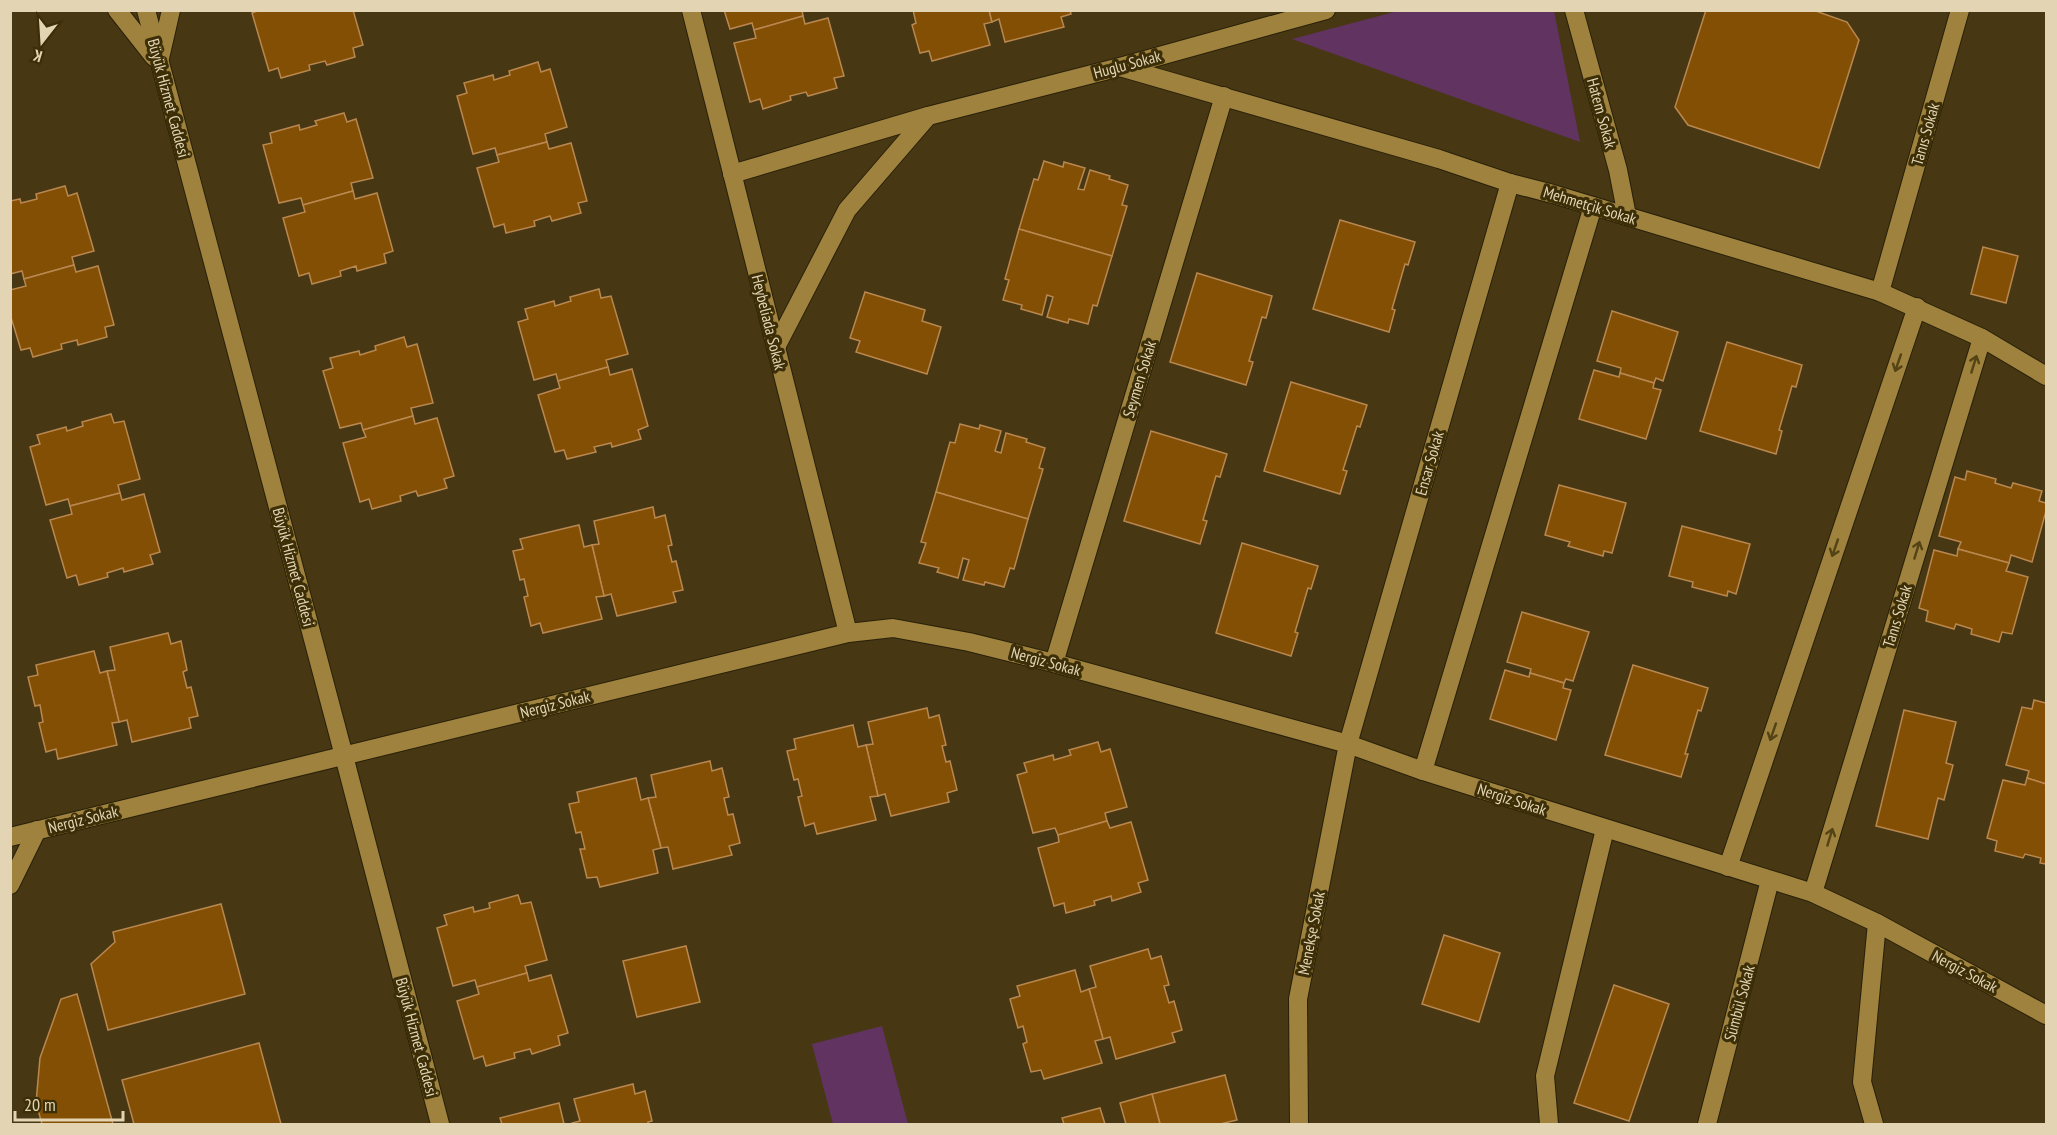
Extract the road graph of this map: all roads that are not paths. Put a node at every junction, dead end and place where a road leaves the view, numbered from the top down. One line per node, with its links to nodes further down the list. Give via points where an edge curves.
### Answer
1 (117, 10): 8 (street)
2 (146, 10): 8 (street, Büyük Hizmet Caddesi)
3 (171, 10): 8 (street)
4 (691, 10): 12 (street, Heybeliada Sokak)
5 (1326, 10): 9 (street, Huglu Sokak)
6 (1574, 10): 15 (street, Hatem Sokak)
7 (1960, 10): 16 (street, Tanıs Sokak)
8 (159, 63): 24 (street, Büyük Hizmet Caddesi)
9 (1120, 67): 10 (street, Mehmetçik Sokak); 11 (street, Huglu Sokak)
10 (1224, 96): 13 (street, Mehmetçik Sokak); 22 (street, Seymen Sokak)
11 (928, 116): 12 (street, Huglu Sokak); 19 (street, via 847,210)
12 (732, 174): 19 (street, Heybeliada Sokak)
13 (1510, 183): 14 (street, Mehmetçik Sokak); 23 (street, Ensar Sokak)
14 (1593, 206): 15 (street, Mehmetçik Sokak); 25 (street)
15 (1627, 216): 16 (street, Mehmetçik Sokak)
16 (1880, 292): 17 (street, Mehmetçik Sokak)
17 (1917, 307): 18 (street, Mehmetçik Sokak); 29 (street, one-way to 29)
18 (1982, 338): 20 (street, Mehmetçik Sokak); 32 (street, Tanıs Sokak, one-way to 18)
19 (776, 347): 21 (street, Heybeliada Sokak)
20 (2046, 375)
21 (848, 633): 22 (street, Nergiz Sokak, via 893,628); 24 (street, Nergiz Sokak)
22 (1054, 663): 23 (street, Nergiz Sokak)
23 (1348, 744): 25 (street, Nergiz Sokak); 36 (street, Menekşe Sokak, via 1298,999)
24 (344, 756): 27 (street, Nergiz Sokak); 35 (street, Büyük Hizmet Caddesi)
25 (1423, 771): 26 (street, Nergiz Sokak)
26 (1605, 829): 29 (street, Nergiz Sokak); 37 (street, via 1545,1076)
27 (37, 830): 28 (street, Nergiz Sokak); 31 (street)
28 (10, 837)
29 (1728, 867): 30 (street, Nergiz Sokak)
30 (1770, 880): 32 (street, Nergiz Sokak); 38 (street, Sümbül Sokak)
31 (10, 885)
32 (1813, 893): 33 (street, Nergiz Sokak)
33 (1877, 923): 34 (street, Nergiz Sokak); 39 (street, via 1862,1082)
34 (2046, 1015)
35 (440, 1125)
36 (1299, 1125)
37 (1549, 1125)
38 (1707, 1125)
39 (1874, 1125)

